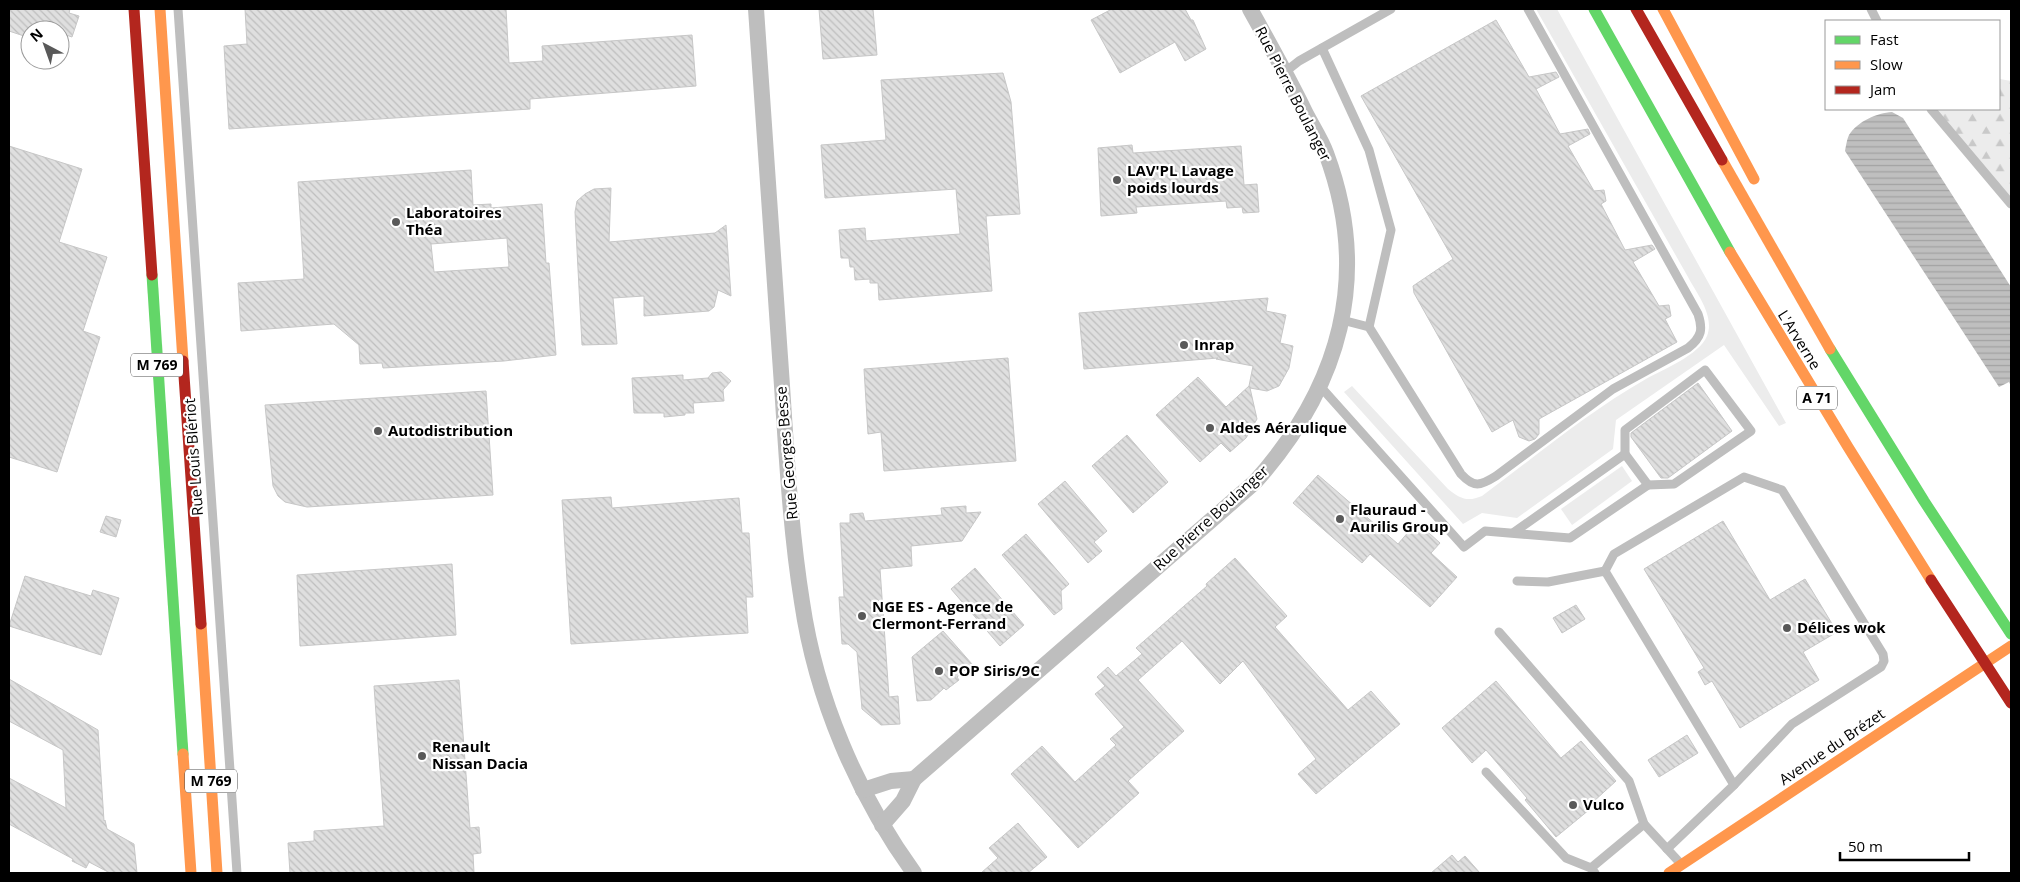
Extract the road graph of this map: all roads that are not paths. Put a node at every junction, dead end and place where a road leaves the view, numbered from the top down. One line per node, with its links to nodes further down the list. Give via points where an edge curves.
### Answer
1 (134, 9): 39 (main road, Rue Louis Blériot / M 769)
2 (160, 9): 40 (main road, Rue Louis Blériot / M 769)
3 (178, 9): 41 (lane, Rue Louis Blériot)
4 (756, 9): 33 (street, Rue Georges Besse, via 789,484 802,604 821,684)
5 (1250, 9): 12 (street, Rue Pierre Boulanger)
6 (1391, 9): 11 (lane)
7 (1528, 9): 18 (lane, via 1698,314 1702,333 1688,348 1613,389 1496,476 1478,484 1469,483 1461,474)
8 (1594, 9): 29 (main road, L'Arverne / A 71, via 1764,311)
9 (1636, 9): 19 (main road, L'Arverne / A 71)
10 (1663, 9): 14 (main road)
11 (1322, 48): 12 (lane); 18 (lane, via 1369,150 1391,230)
12 (1285, 72): 17 (street, Rue Pierre Boulanger, via 1326,152 1342,214 1348,250)
13 (1932, 110): 15 (lane)
14 (1759, 189)
15 (2011, 204)
16 (1797, 268): 19 (main road)
17 (1342, 320): 18 (lane); 20 (street, Rue Pierre Boulanger)
18 (1369, 327)
19 (1835, 358): 27 (main road, L'Arverne / A 71)
20 (1319, 385): 23 (lane, via 1464,547 1485,532); 31 (street, Rue Pierre Boulanger, via 1296,430 1255,482)
21 (1625, 454): 22 (lane); 22 (lane, via 1624,430 1705,370 1751,431 1674,484); 23 (lane)
22 (1648, 485): 23 (lane, via 1570,538)
23 (1513, 533)
24 (1605, 571): 25 (lane, via 1548,582); 32 (lane); 32 (lane, via 1614,554 1744,477 1782,490 1883,654 1881,667 1792,724)
25 (1517, 581)
26 (1499, 632): 34 (lane, via 1629,781)
27 (2011, 634)
28 (2011, 646): 37 (main road, Avenue du Brézet)
29 (2011, 703)
30 (1486, 772): 38 (lane, via 1566,858)
31 (914, 778): 33 (street); 35 (street, Rue Pierre Boulanger, via 903,800)
32 (1734, 785): 36 (lane)
33 (863, 790): 35 (street, Rue Georges Besse)
34 (1644, 824): 36 (lane); 38 (lane)
35 (882, 825): 42 (street, Rue Georges Besse)
36 (1667, 849): 37 (lane)
37 (1682, 865): 43 (main road, Avenue du Brézet)
38 (1593, 871)
39 (191, 873)
40 (218, 873)
41 (238, 873)
42 (912, 873)
43 (1669, 873)

